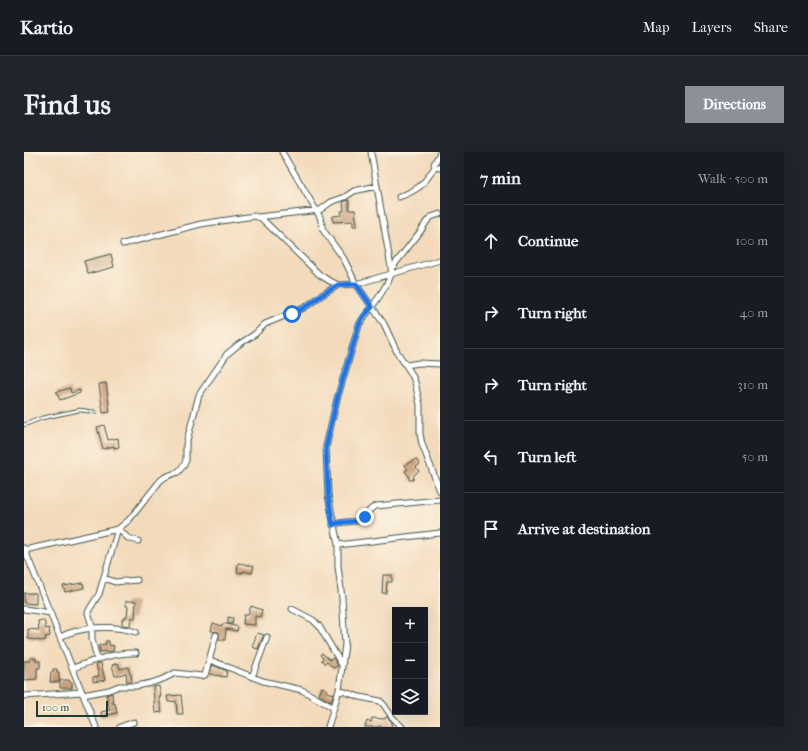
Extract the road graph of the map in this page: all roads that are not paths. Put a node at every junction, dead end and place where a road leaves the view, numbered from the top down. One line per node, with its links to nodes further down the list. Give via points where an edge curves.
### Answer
1 (282, 152): 7 (street)
2 (370, 152): 5 (street)
3 (440, 153): 4 (street, via 434,164)
4 (437, 168): 6 (street, via 422,185)
5 (377, 186): 7 (street, via 359,190 331,202 323,209); 12 (street)
6 (399, 197)
7 (316, 210): 9 (street); 13 (street, via 323,230 344,259)
8 (440, 214): 12 (street, via 427,221)
9 (258, 217): 10 (street, via 201,224); 14 (street, via 320,275)
10 (124, 244)
11 (440, 260): 12 (street)
12 (391, 271): 13 (street); 15 (street, via 386,286)
13 (356, 284): 14 (street); 15 (street)
14 (338, 285): 23 (street, via 304,308 265,324 227,354 199,395 186,444 186,460 182,468 164,477 129,520)
15 (372, 307): 17 (street); 22 (street, via 359,325 326,447 328,495)
16 (440, 364): 17 (street)
17 (406, 365): 20 (street, via 420,405 422,444)
18 (95, 412): 19 (lane, via 80,410 42,418)
19 (24, 425)
20 (440, 491)
21 (440, 500): 22 (street, via 376,506 371,508 362,520)
22 (333, 525): 26 (street)
23 (118, 529): 25 (street, via 128,538); 27 (street); 28 (street)
24 (440, 533): 26 (street)
25 (138, 541)
26 (338, 545): 41 (street, via 344,634)
27 (25, 548): 32 (street)
28 (104, 578): 29 (street, via 115,582); 33 (street, via 99,594 89,610)
29 (137, 580)
30 (24, 609): 32 (street)
31 (292, 609): 41 (street, via 320,626)
32 (50, 613): 36 (street)
33 (92, 629): 34 (street, via 108,628); 36 (street, via 71,632); 39 (street)
34 (136, 632)
35 (216, 635): 40 (street)
36 (60, 637): 42 (street)
37 (267, 637): 43 (street)
38 (136, 653): 39 (street)
39 (97, 659): 42 (street)
40 (210, 660): 43 (street); 45 (street, via 207,671 202,676 175,673 151,683 119,686)
41 (342, 665): 44 (street)
42 (73, 668): 45 (street)
43 (252, 677): 47 (street, via 263,682 302,690)
44 (339, 690): 47 (street); 52 (street, via 380,701)
45 (83, 694): 46 (street); 49 (street)
46 (24, 696)
47 (334, 708): 51 (street)
48 (134, 722): 50 (street)
49 (96, 727)
50 (120, 727)
51 (328, 727)
52 (402, 727)

